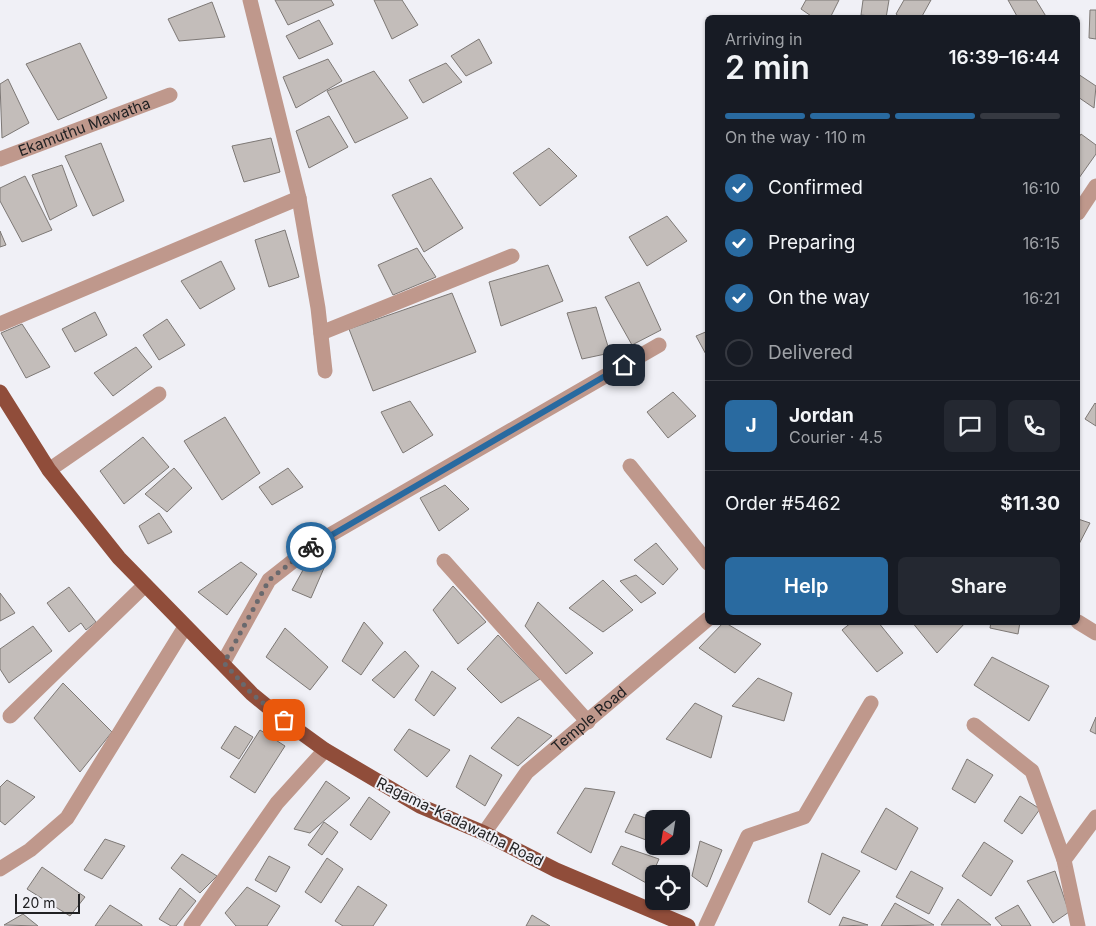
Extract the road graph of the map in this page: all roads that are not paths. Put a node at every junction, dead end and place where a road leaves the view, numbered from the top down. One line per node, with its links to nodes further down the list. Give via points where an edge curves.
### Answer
1 (250, 0): 5 (street)
2 (170, 95): 3 (street, Ekamuthu Mawatha)
3 (0, 159)
4 (1096, 186): 6 (street)
5 (299, 198): 8 (street); 9 (street)
6 (1080, 210)
7 (512, 256): 9 (street)
8 (0, 324)
9 (320, 333): 11 (street)
10 (659, 346): 23 (street, via 316,544 269,580)
11 (325, 371)
12 (0, 392): 15 (main road, Ragama-Kadawatha Road)
13 (159, 394): 15 (street)
14 (630, 466): 16 (street)
15 (49, 470): 18 (main road, Ragama-Kadawatha Road, via 87,520)
16 (705, 558)
17 (444, 561): 26 (street)
18 (145, 585): 21 (main road, Ragama-Kadawatha Road); 25 (street)
19 (705, 622): 26 (street, Temple Road)
20 (1080, 623): 22 (street)
21 (185, 627): 23 (main road, Ragama-Kadawatha Road); 32 (street, via 67,818 30,850)
22 (1096, 633)
23 (224, 663): 28 (main road, Ragama-Kadawatha Road, via 252,694)
24 (871, 703): 35 (street, via 804,816 748,836)
25 (10, 716)
26 (588, 722): 30 (street, Temple Road, via 527,772)
27 (974, 725): 31 (street, via 1032,771)
28 (325, 750): 30 (main road, Ragama-Kadawatha Road, via 420,806); 33 (street, via 277,804)
29 (1096, 817): 31 (street)
30 (484, 833): 34 (main road, Ragama-Kadawatha Road, via 556,870)
31 (1064, 860): 36 (street)
32 (0, 869)
33 (191, 926)
34 (688, 926)
35 (706, 926)
36 (1078, 926)

